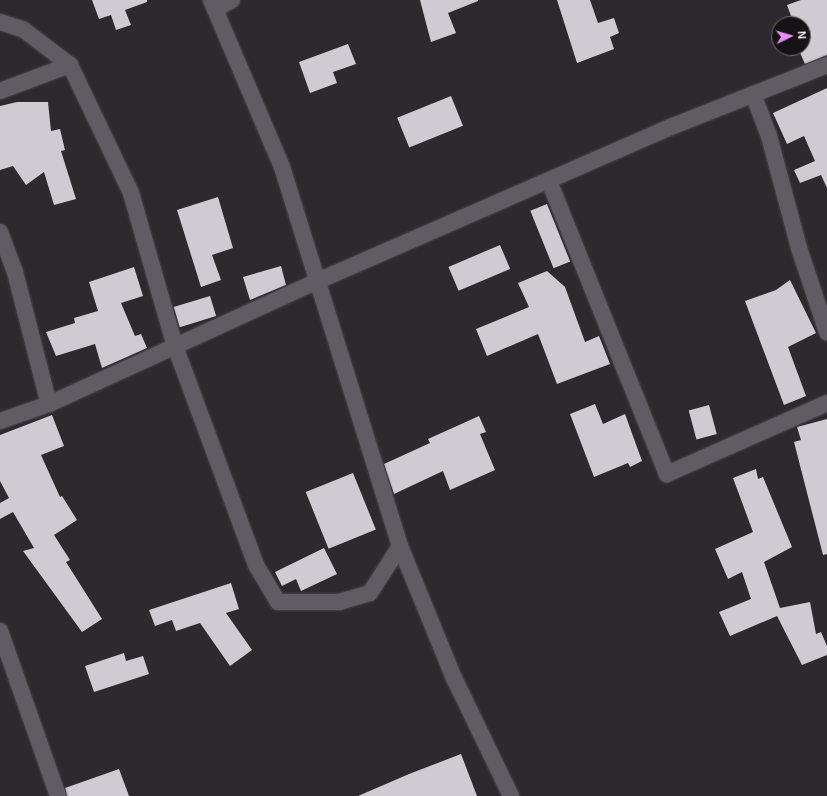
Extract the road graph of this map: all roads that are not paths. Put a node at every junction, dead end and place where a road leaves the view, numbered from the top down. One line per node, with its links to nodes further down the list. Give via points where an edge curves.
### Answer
1 (232, 0): 2 (street)
2 (213, 4): 10 (street, via 282,167)
3 (0, 22): 4 (street, via 24,30)
4 (70, 65): 6 (street); 12 (street, via 131,193)
5 (827, 65): 7 (street)
6 (0, 91)
7 (753, 94): 8 (street); 11 (street, via 769,136 799,248)
8 (549, 181): 10 (street); 13 (street, via 667,474)
9 (0, 232): 14 (street, via 15,272)
10 (318, 281): 12 (street); 16 (street)
11 (827, 332)
12 (175, 346): 14 (street); 16 (street, via 256,565 278,602 339,602 370,593)
13 (827, 403)
14 (50, 404): 15 (street)
15 (0, 421)
16 (400, 546): 19 (street, via 454,678)
17 (0, 631): 18 (street)
18 (58, 796)
19 (511, 796)

